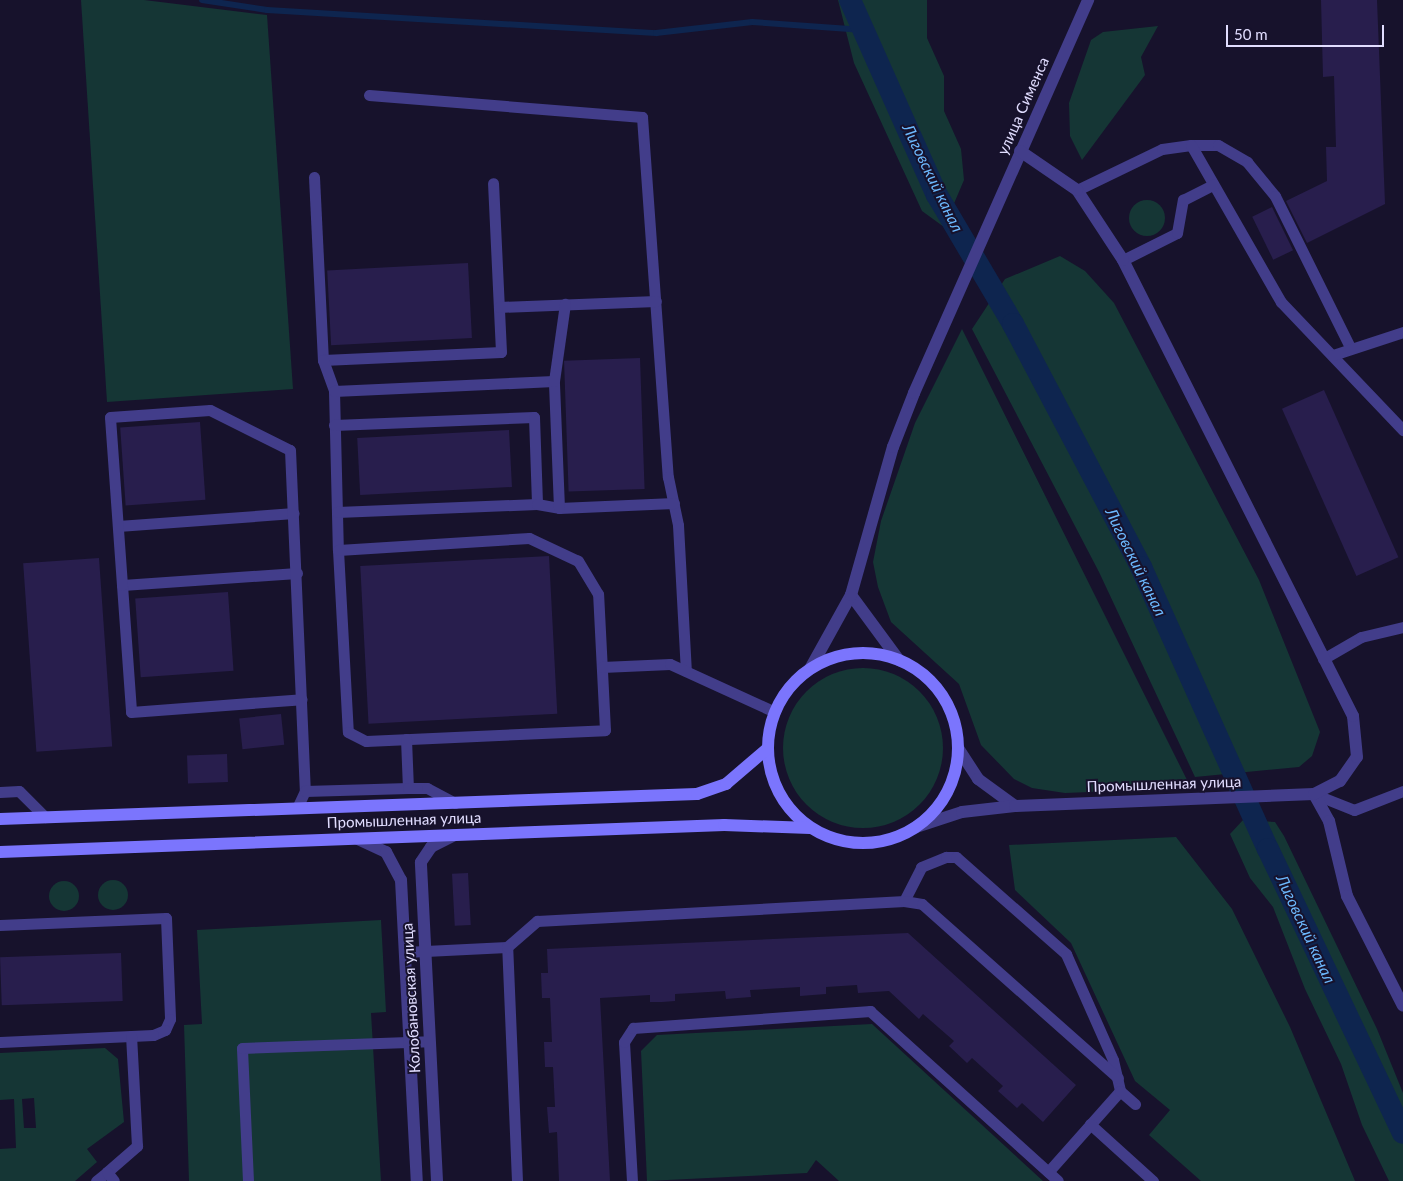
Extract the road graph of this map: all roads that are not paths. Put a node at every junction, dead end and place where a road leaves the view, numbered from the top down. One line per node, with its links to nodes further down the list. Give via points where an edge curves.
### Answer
1 (1088, 0): 4 (street, улица Сименса)
2 (369, 95): 10 (lane, via 642,117)
3 (1191, 146): 7 (lane); 8 (lane, via 1162,149); 14 (lane, via 1218,145 1247,162 1275,196)
4 (1020, 151): 8 (street); 30 (street, улица Сименса, via 951,305 893,447)
5 (314, 177): 16 (lane)
6 (493, 183): 12 (lane)
7 (1213, 185): 9 (lane, via 1183,200 1177,233); 15 (lane, via 1281,302)
8 (1077, 190): 9 (street)
9 (1123, 260): 32 (street)
10 (656, 301): 11 (lane); 21 (lane, via 668,477)
11 (565, 304): 12 (lane); 17 (lane)
12 (499, 307): 16 (lane, via 501,352)
13 (1403, 332): 14 (lane)
14 (1350, 347): 15 (lane)
15 (1333, 355): 20 (lane)
16 (323, 360): 18 (lane)
17 (554, 381): 18 (lane); 23 (lane)
18 (334, 391): 19 (lane)
19 (334, 425): 22 (lane, via 534,417); 24 (lane)
20 (1403, 430)
21 (674, 503): 23 (lane); 36 (lane)
22 (537, 504): 23 (lane); 24 (lane)
23 (559, 508)
24 (337, 512): 27 (lane)
25 (294, 513): 26 (lane); 26 (lane, via 290,450 210,410 201,410 110,417); 28 (lane)
26 (118, 526): 29 (lane)
27 (338, 550): 34 (lane, via 529,538 578,562 598,594); 39 (lane, via 348,732 366,741)
28 (297, 572): 29 (lane); 37 (lane)
29 (122, 585): 37 (lane, via 131,712)
30 (851, 595): 33 (street); 35 (street, улица Сименса)
31 (1403, 627): 32 (lane, via 1360,637)
32 (1323, 659): 46 (street, via 1353,716 1358,744 1350,771 1329,789)
33 (899, 660): 35 (street, via 862,653 826,661); 41 (street, via 930,681 941,695 956,730)
34 (602, 667): 36 (lane, via 670,664); 39 (lane, via 605,730)
35 (810, 670): 38 (street, via 795,681)
36 (686, 671): 38 (lane)
37 (302, 699): 43 (lane)
38 (775, 712): 40 (street)
39 (406, 739): 42 (lane)
40 (768, 748): 47 (street, Промышленная улица, via 726,784 697,794); 53 (street, via 770,767 784,801)
41 (958, 748): 48 (street, via 978,778); 52 (street, via 956,767 942,801)
42 (408, 788): 43 (lane); 47 (lane, via 427,788)
43 (305, 791): 49 (lane)
44 (1403, 791): 46 (lane, via 1354,810)
45 (0, 792): 50 (lane, via 19,791)
46 (1314, 794): 48 (street, Промышленная улица); 62 (street, via 1329,821 1347,896)
47 (455, 803): 49 (street, Промышленная улица)
48 (1015, 806): 52 (street, Промышленная улица, via 962,812)
49 (297, 808): 50 (street, Промышленная улица)
50 (45, 817): 51 (street, Промышленная улица)
51 (0, 819)
52 (916, 827): 53 (street, via 899,836 863,843 844,842)
53 (810, 828): 54 (street, Промышленная улица, via 724,825)
54 (459, 834): 55 (street, Промышленная улица); 60 (street, Колобановская улица, via 437,843 421,862)
55 (356, 838): 56 (street, Промышленная улица); 61 (street, Колобановская улица, via 378,847 395,864 401,880)
56 (0, 852)
57 (904, 901): 59 (lane, via 537,921); 67 (lane, via 922,904 934,913); 67 (lane, via 921,867 946,857 956,857 1066,954)
58 (0, 925): 63 (lane, via 166,918 170,1018 165,1030)
59 (507, 947): 60 (lane); 77 (lane)
60 (425, 951): 61 (lane); 65 (street, Колобановская улица)
61 (405, 952): 64 (street, Колобановская улица)
62 (1403, 1006)
63 (131, 1036): 66 (lane); 72 (lane, via 137,1146)
64 (410, 1041): 65 (lane); 74 (lane, via 242,1048); 75 (street, Колобановская улица)
65 (429, 1041): 76 (street, Колобановская улица)
66 (0, 1042)
67 (1118, 1078): 68 (lane)
68 (1120, 1091): 69 (lane); 70 (lane)
69 (1135, 1104)
70 (1090, 1124): 71 (lane); 80 (lane)
71 (1048, 1172): 78 (lane, via 870,1010 633,1028 624,1042); 79 (lane)
72 (110, 1176): 73 (lane)
73 (96, 1181)
74 (248, 1181)
75 (417, 1181)
76 (437, 1181)
77 (516, 1181)
78 (632, 1181)
79 (1058, 1181)
80 (1153, 1181)

